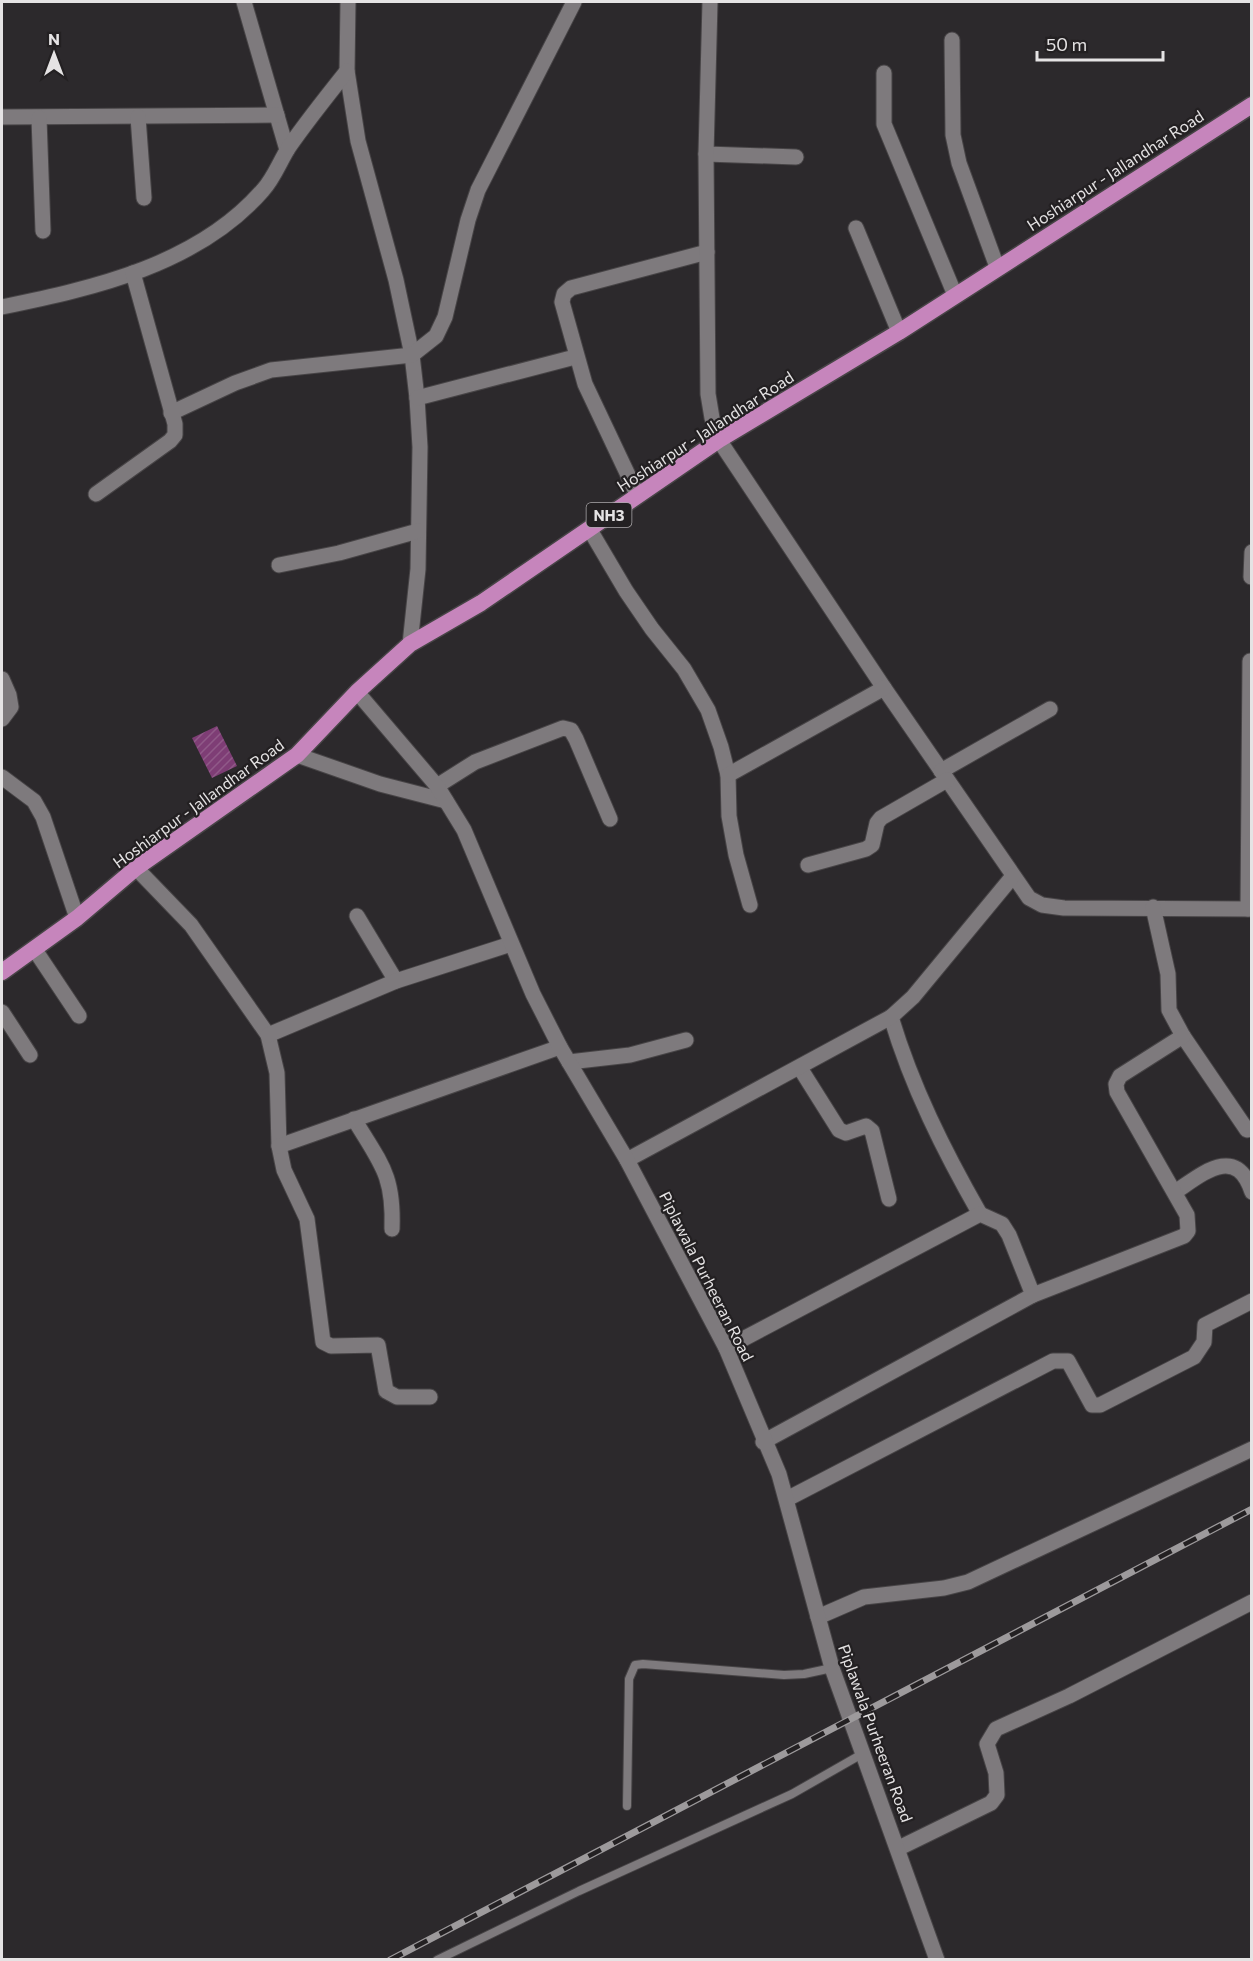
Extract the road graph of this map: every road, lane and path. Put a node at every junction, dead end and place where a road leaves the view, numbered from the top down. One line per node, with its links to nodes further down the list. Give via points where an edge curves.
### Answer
1 (244, 2): 9 (street)
2 (348, 2): 6 (street)
3 (574, 2): 25 (street, via 478,190 445,317 436,336)
4 (710, 2): 14 (street)
5 (952, 40): 20 (street, via 953,135 964,178)
6 (347, 71): 13 (street); 25 (street, via 358,141)
7 (884, 73): 22 (street, via 884,124)
8 (1251, 105): 20 (highway, Hoshiarpur - Jallandhar Road / NH3)
9 (277, 115): 11 (street); 13 (street)
10 (2, 117): 12 (street)
11 (138, 117): 12 (street); 16 (street)
12 (39, 118): 18 (street)
13 (287, 150): 21 (street, via 264,190 228,222 184,251)
14 (706, 154): 15 (street); 19 (street)
15 (796, 157)
16 (144, 198)
17 (856, 228): 24 (street)
18 (43, 231)
19 (707, 252): 26 (street, via 571,288 562,302); 29 (street, via 708,394)
20 (997, 267): 22 (highway, Hoshiarpur - Jallandhar Road / NH3)
21 (133, 273): 23 (street, via 92,288); 28 (street)
22 (955, 295): 24 (highway, Hoshiarpur - Jallandhar Road / NH3)
23 (2, 307)
24 (899, 332): 29 (highway, Hoshiarpur - Jallandhar Road / NH3)
25 (412, 355): 27 (street); 28 (street, via 271,370)
26 (575, 357): 27 (street); 31 (street)
27 (417, 398): 33 (street)
28 (171, 413): 30 (street, via 175,435 171,441)
29 (719, 440): 31 (highway, Hoshiarpur - Jallandhar Road / NH3); 40 (street)
30 (96, 494)
31 (637, 494): 32 (highway, Hoshiarpur - Jallandhar Road / NH3)
32 (590, 530): 37 (highway, Hoshiarpur - Jallandhar Road / NH3, via 481,603); 45 (street, via 708,710)
33 (418, 531): 35 (street); 37 (street, via 416,609)
34 (1251, 552): 36 (street)
35 (279, 565)
36 (1251, 577)
37 (410, 644): 41 (highway, Hoshiarpur - Jallandhar Road / NH3)
38 (1250, 660): 56 (street)
39 (2, 679): 43 (street, via 11,707)
40 (884, 688): 45 (street); 46 (street)
41 (357, 692): 44 (highway, Hoshiarpur - Jallandhar Road / NH3); 48 (street, Piplawala Purheeran Road)
42 (1050, 709): 46 (street)
43 (2, 719)
44 (297, 755): 49 (street, via 380,784); 52 (highway, Hoshiarpur - Jallandhar Road / NH3)
45 (728, 776): 54 (street, via 729,816)
46 (944, 776): 51 (street, via 881,818 872,845 866,849); 53 (street)
47 (2, 777): 58 (street, via 34,801 43,817)
48 (437, 786): 49 (street, Piplawala Purheeran Road); 50 (street, via 476,762 563,728 571,730 576,739)
49 (446, 801): 59 (street, Piplawala Purheeran Road, via 487,879)
50 (610, 819)
51 (808, 865)
52 (136, 868): 58 (highway, Hoshiarpur - Jallandhar Road / NH3); 66 (street, via 190,925)
53 (1013, 876): 55 (street, via 1029,898 1042,906); 65 (street, via 913,997)
54 (750, 906)
55 (1153, 907): 56 (street); 67 (street, via 1168,974 1167,1003)
56 (1250, 909)
57 (357, 916): 62 (street)
58 (77, 918): 60 (highway, Hoshiarpur - Jallandhar Road / NH3)
59 (511, 944): 62 (street); 69 (street, Piplawala Purheeran Road)
60 (35, 950): 61 (highway, Hoshiarpur - Jallandhar Road / NH3); 64 (street)
61 (2, 972)
62 (396, 981): 66 (street)
63 (2, 1012): 70 (street)
64 (79, 1016)
65 (891, 1017): 72 (street); 80 (street, via 936,1133)
66 (268, 1035): 75 (street, via 277,1073)
67 (1183, 1036): 74 (street); 77 (street, via 1120,1076 1116,1084)
68 (686, 1040): 71 (street, via 630,1055)
69 (560, 1047): 71 (street, Piplawala Purheeran Road); 73 (street)
70 (30, 1055)
71 (569, 1062): 76 (street, Piplawala Purheeran Road)
72 (800, 1068): 76 (street); 79 (street, via 839,1130 846,1133 866,1126 872,1131)
73 (354, 1119): 75 (street); 81 (street, via 391,1186)
74 (1247, 1130)
75 (279, 1146): 85 (street, via 284,1170 307,1218 323,1342 331,1346 378,1345 386,1391 397,1397)
76 (627, 1160): 84 (street, Piplawala Purheeran Road)
77 (1175, 1192): 78 (street, via 1221,1165 1233,1166 1241,1173); 82 (street, via 1189,1224 1184,1236)
78 (1251, 1192)
79 (889, 1199)
80 (980, 1214): 82 (street, via 1002,1224); 84 (street)
81 (392, 1229)
82 (1033, 1295): 86 (street)
83 (1251, 1301): 88 (street, via 1205,1324 1204,1342 1194,1357 1100,1406 1087,1399 1068,1361 1053,1361)
84 (726, 1348): 86 (street, Piplawala Purheeran Road)
85 (430, 1397)
86 (763, 1442): 88 (street, Piplawala Purheeran Road)
87 (1251, 1449): 90 (street, via 968,1582 864,1597)
88 (787, 1499): 90 (street, Piplawala Purheeran Road)
89 (1251, 1602): 94 (street, via 1069,1696 996,1728 987,1744 999,1784 991,1803)
90 (818, 1617): 91 (street, Piplawala Purheeran Road)
91 (832, 1668): 92 (street, Piplawala Purheeran Road); 93 (lane, via 784,1675 635,1665 629,1679)
92 (862, 1754): 94 (street, Piplawala Purheeran Road); 95 (lane, via 792,1794)
93 (627, 1806)
94 (899, 1848): 96 (street, Piplawala Purheeran Road)
95 (437, 1959)
96 (938, 1959)

